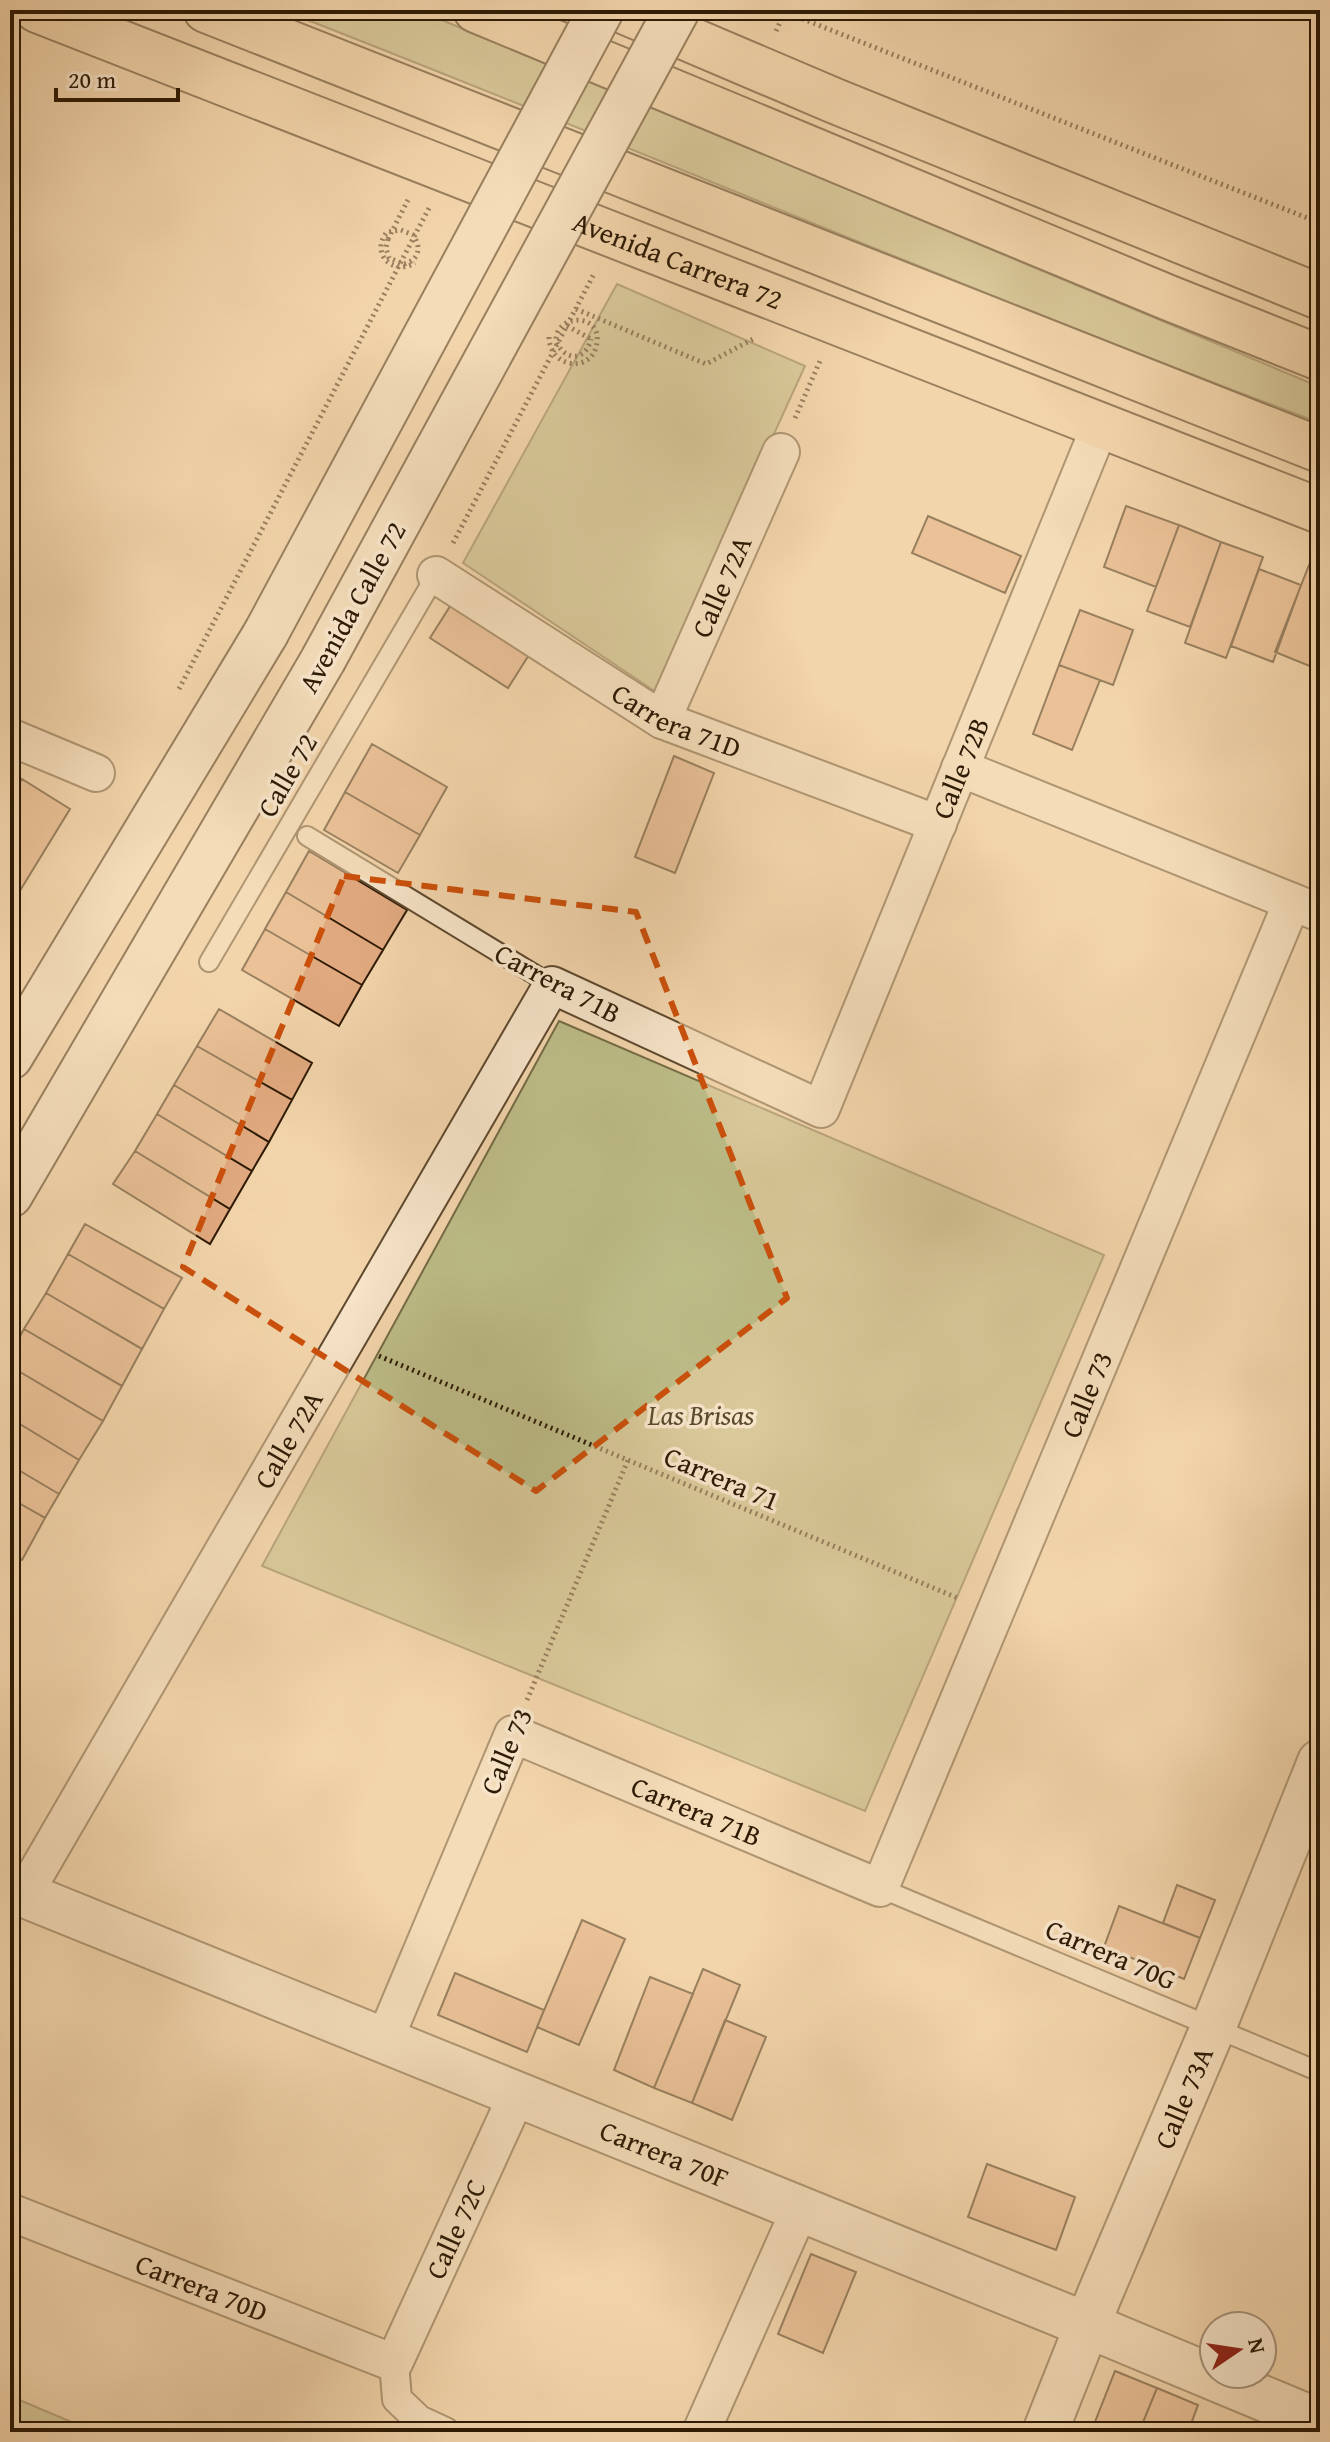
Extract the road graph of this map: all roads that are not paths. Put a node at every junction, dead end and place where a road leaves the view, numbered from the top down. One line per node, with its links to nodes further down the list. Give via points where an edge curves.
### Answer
1 (37, 10): 10 (highway, Avenida Carrera 72)
2 (206, 10): 9 (highway)
3 (476, 10): 8 (highway)
4 (601, 10): 24 (main road, bridge, via 266,633)
5 (621, 10): 7 (highway)
6 (677, 10): 26 (main road, Avenida Calle 72, bridge, via 323,660)
7 (1320, 297)
8 (1320, 358)
9 (1212, 408): 11 (highway); 13 (highway)
10 (1100, 426): 13 (highway, Avenida Carrera 72); 17 (street, Calle 72B)
11 (1320, 450)
12 (781, 452): 15 (street, Calle 72A)
13 (1320, 511)
14 (436, 575): 15 (street, Carrera 71D); 22 (lane, Calle 72)
15 (662, 720): 19 (street, Carrera 71D)
16 (10, 737): 18 (street)
17 (960, 768): 19 (street, Calle 72B); 21 (street)
18 (96, 773)
19 (938, 824): 25 (street, Calle 72B)
20 (307, 836): 23 (lane, Carrera 71B)
21 (1306, 908): 29 (street, Calle 73, via 994,1614)
22 (209, 962)
23 (552, 985): 25 (street, Carrera 71B); 30 (street, Calle 72A)
24 (10, 1057)
25 (821, 1109)
26 (10, 1195)
27 (513, 1734): 29 (street, Carrera 71B); 32 (street, Calle 73)
28 (1320, 1762): 31 (main road, Calle 73A)
29 (880, 1888): 31 (lane, Carrera 70G)
30 (17, 1892): 32 (main road, Carrera 70F)
31 (1213, 2028): 33 (lane, Carrera 70G); 37 (main road, Calle 73A)
32 (384, 2041): 34 (main road, Carrera 70F)
33 (1320, 2072)
34 (517, 2095): 35 (main road, Carrera 70F); 38 (street, Calle 72C)
35 (800, 2209): 37 (main road, Carrera 70F); 41 (street)
36 (10, 2212): 38 (street, Carrera 70D)
37 (1087, 2325): 39 (main road, Carrera 70F); 42 (main road, Calle 73A)
38 (394, 2363): 40 (street, via 397,2399 419,2420)
39 (1320, 2422)
40 (445, 2432)
41 (701, 2432)
42 (1045, 2432)

